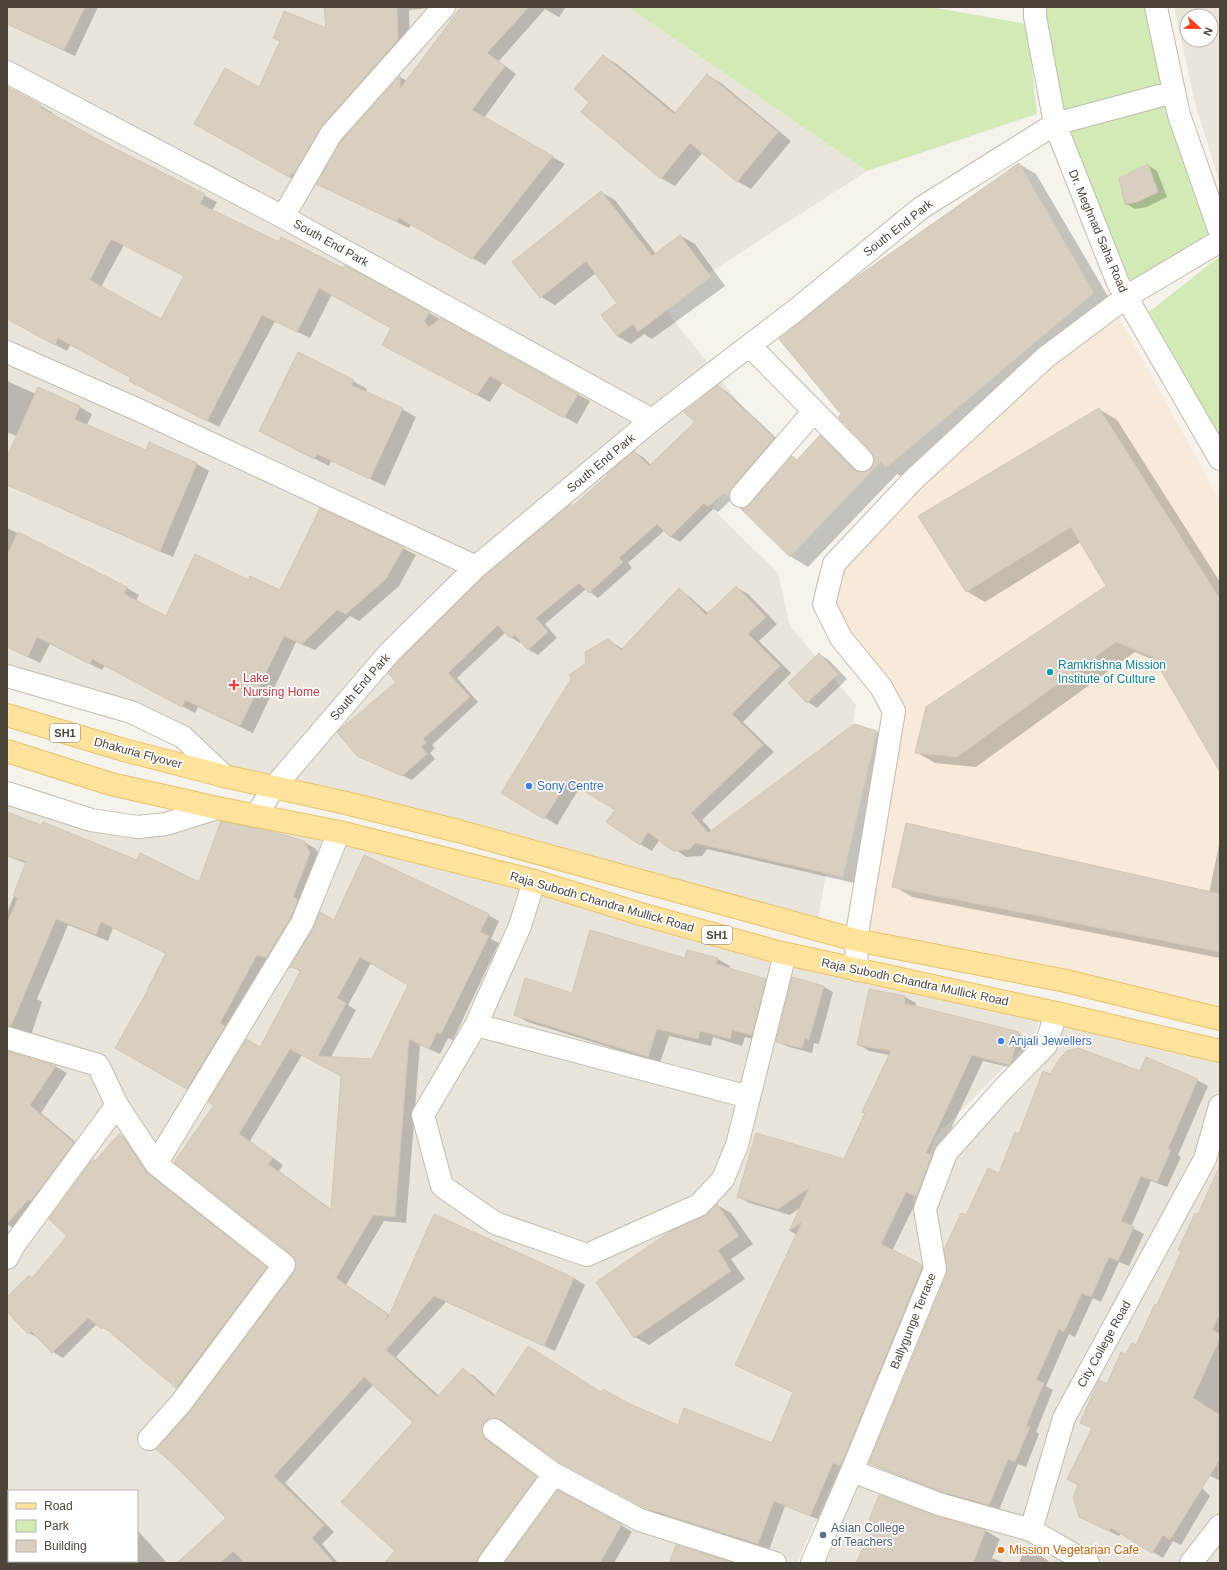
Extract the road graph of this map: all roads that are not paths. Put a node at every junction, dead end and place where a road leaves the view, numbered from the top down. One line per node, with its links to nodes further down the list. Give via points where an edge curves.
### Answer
1 (444, 7): 7 (street, via 331,134)
2 (1035, 7): 6 (street, Dr. Meghnad Saha Road)
3 (1156, 7): 5 (street)
4 (7, 72): 7 (street, South End Park)
5 (1174, 92): 6 (street, South End Park); 8 (street, via 1179,115)
6 (1055, 124): 10 (street, Dr. Meghnad Saha Road, via 1118,283); 11 (street, South End Park, via 921,208)
7 (283, 217): 14 (street, South End Park)
8 (1220, 232)
9 (1220, 241): 10 (street)
10 (1126, 297): 15 (street, Dr. Meghnad Saha Road); 29 (street, via 1046,357 913,480 834,564 824,604 841,638 881,687 894,711)
11 (750, 346): 13 (street); 14 (street, South End Park)
12 (7, 352): 18 (street, via 143,412)
13 (814, 411): 16 (street); 17 (street)
14 (652, 420): 18 (street, South End Park)
15 (1220, 459)
16 (862, 460)
17 (741, 496)
18 (476, 567): 23 (street, South End Park, via 389,653)
19 (7, 676): 22 (street, via 132,712 183,737)
20 (7, 715): 22 (main road, Dhakuria Flyover / SH1, via 124,750)
21 (7, 751): 25 (main road, SH1, via 111,784)
22 (224, 776): 23 (main road, SH1)
23 (274, 787): 26 (street, South End Park); 29 (main road, SH1, via 465,833)
24 (7, 793): 25 (street, via 91,820 138,827 166,824)
25 (217, 808): 26 (main road, Raja Subodh Chandra Mullick Road / SH1)
26 (256, 816): 27 (main road, Raja Subodh Chandra Mullick Road / SH1)
27 (339, 832): 28 (main road, Raja Subodh Chandra Mullick Road / SH1); 40 (street, via 302,923)
28 (534, 882): 30 (main road, Raja Subodh Chandra Mullick Road / SH1); 34 (street, via 520,926)
29 (856, 940): 31 (street); 33 (main road, SH1, via 1066,981)
30 (785, 954): 31 (main road, Raja Subodh Chandra Mullick Road / SH1); 37 (street)
31 (857, 970): 32 (main road, Raja Subodh Chandra Mullick Road / SH1)
32 (1056, 1013): 36 (main road, Raja Subodh Chandra Mullick Road / SH1); 44 (street, Ballygunge Terrace, via 1046,1045 946,1153 925,1209 935,1269)
33 (1220, 1019)
34 (476, 1025): 37 (street); 37 (street, via 423,1115 442,1186 495,1223 587,1255 699,1205 723,1179 737,1145)
35 (7, 1038): 38 (street, via 98,1065)
36 (1220, 1051)
37 (749, 1097)
38 (117, 1105): 40 (street); 41 (street)
39 (1220, 1106): 47 (street, City College Road, via 1205,1159 1064,1418)
40 (156, 1164): 43 (street, via 284,1265 181,1403)
41 (7, 1258)
42 (494, 1430): 45 (street)
43 (150, 1439)
44 (852, 1470): 47 (street, via 939,1504); 50 (street, Ballygunge Terrace)
45 (554, 1474): 48 (street); 49 (street, via 640,1520)
46 (1220, 1526): 52 (street)
47 (1032, 1530): 51 (street)
48 (489, 1563)
49 (775, 1563)
50 (812, 1563)
51 (1088, 1563)
52 (1191, 1563)

